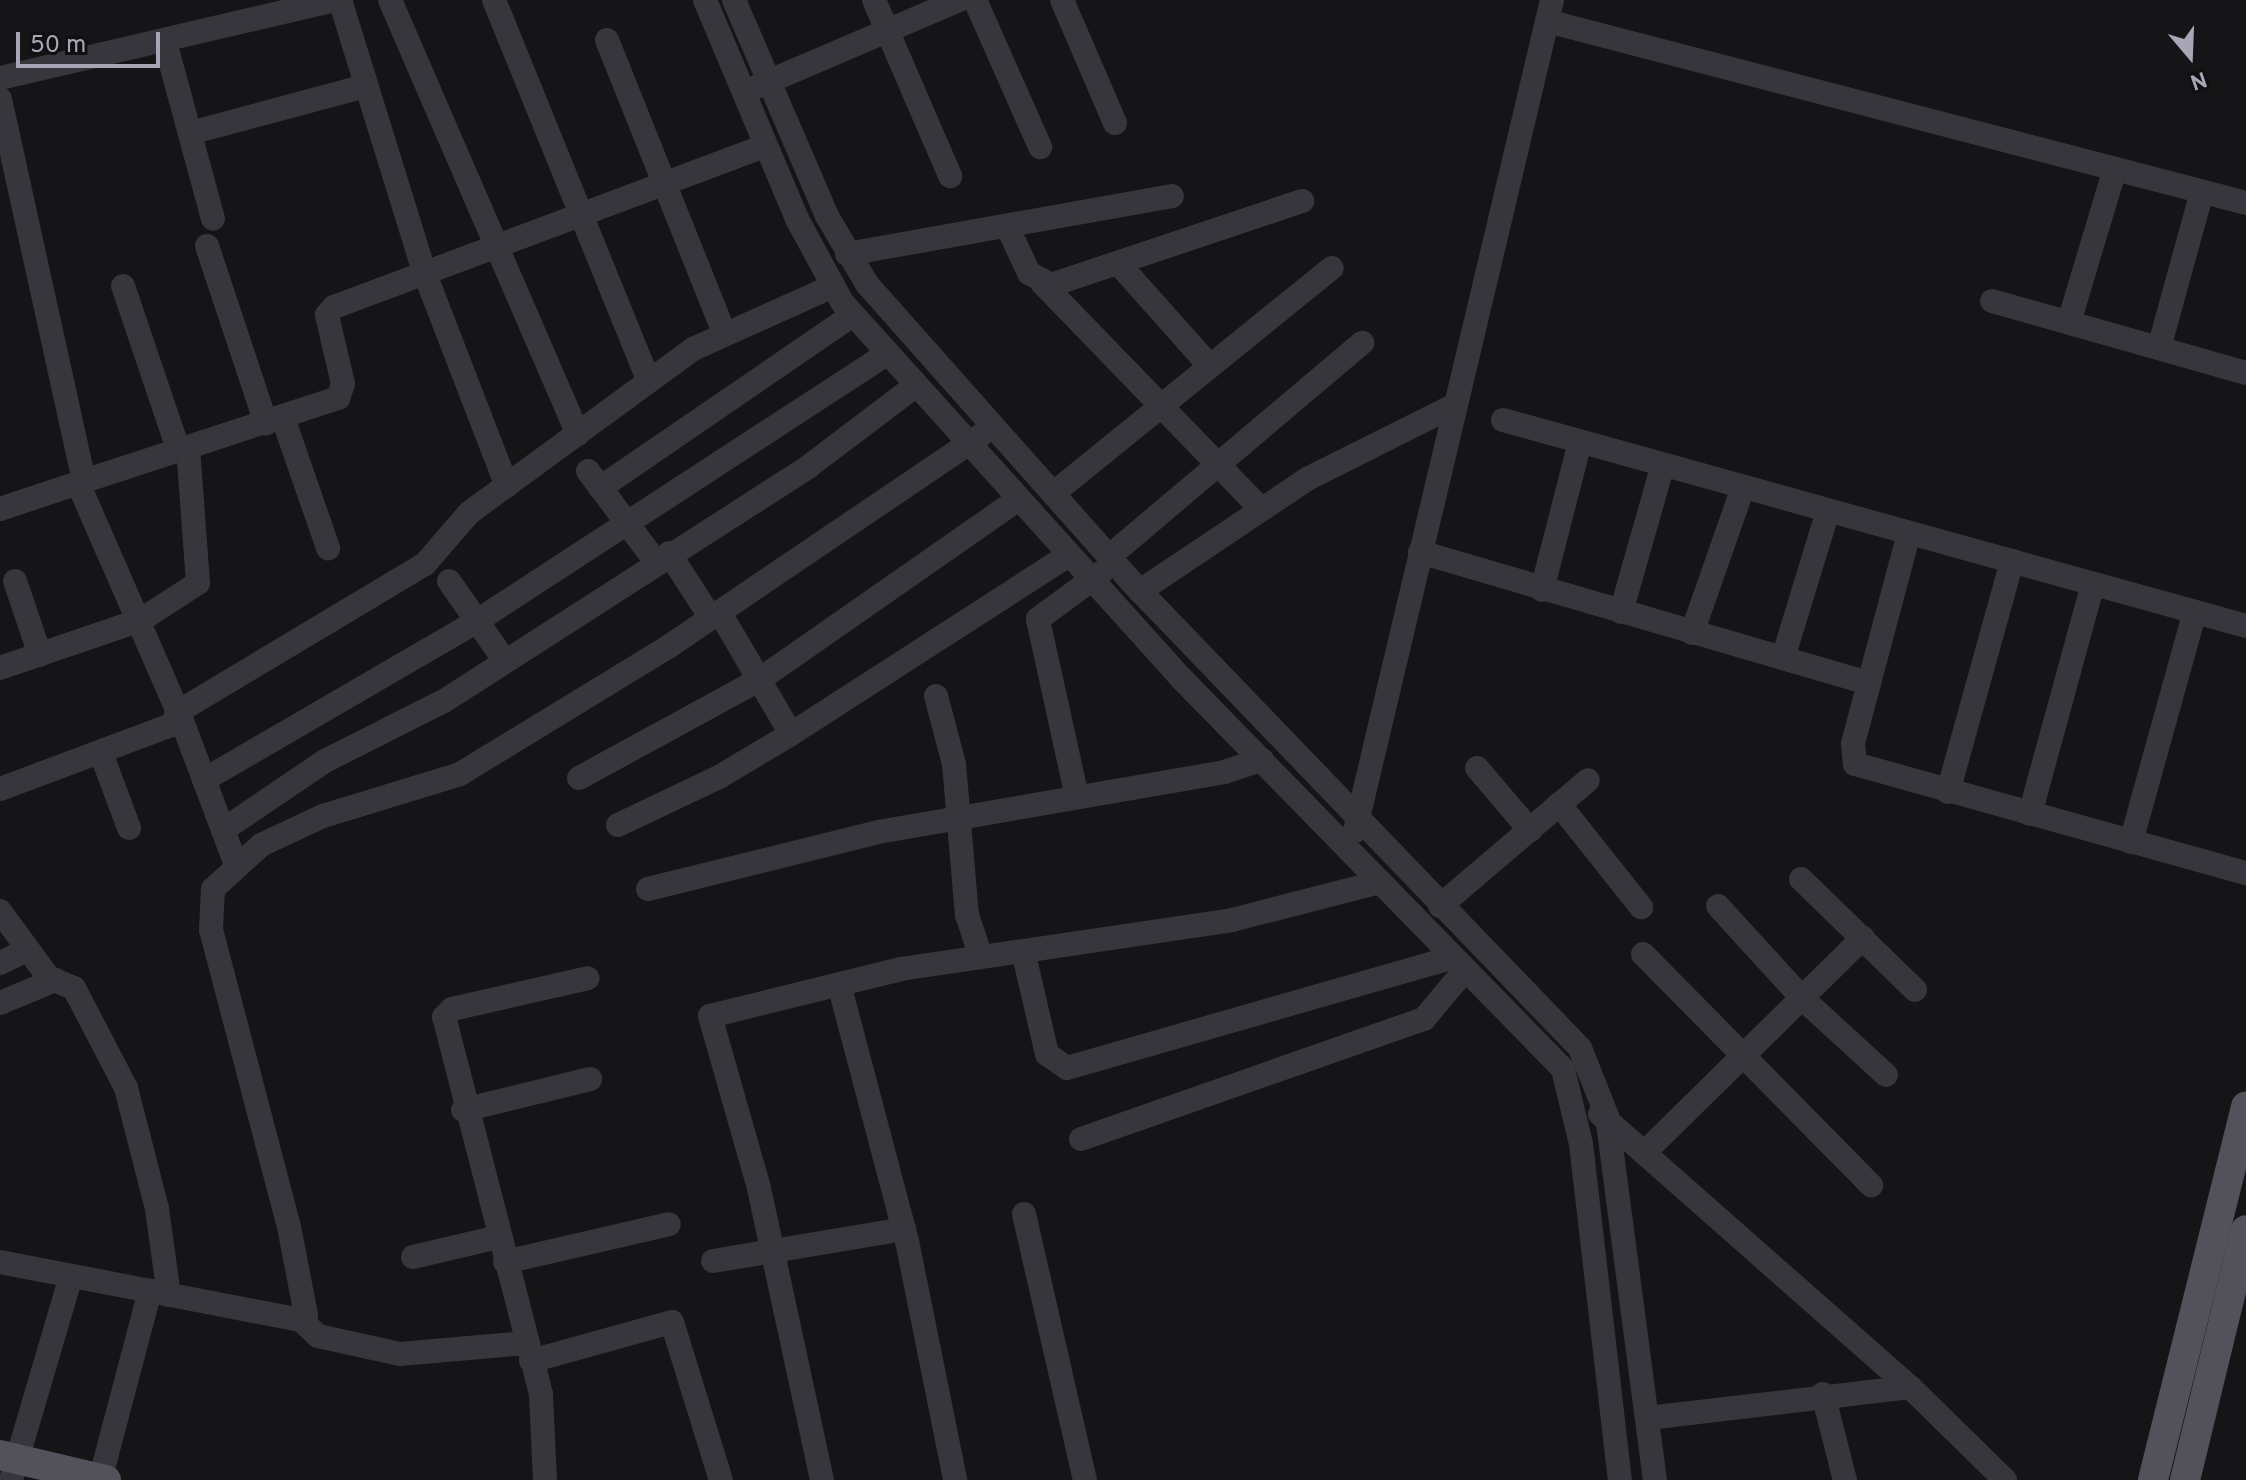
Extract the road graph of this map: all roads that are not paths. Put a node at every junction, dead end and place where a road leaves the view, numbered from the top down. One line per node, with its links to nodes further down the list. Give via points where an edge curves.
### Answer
1 (337, 0): 13 (street); 16 (street)
2 (390, 0): 34 (street)
3 (494, 0): 30 (street)
4 (705, 0): 17 (street)
5 (734, 0): 15 (street)
6 (874, 0): 11 (street)
7 (959, 0): 11 (street)
8 (975, 0): 22 (street)
9 (1062, 0): 19 (street)
10 (1546, 6): 23 (street); 53 (street)
11 (887, 30): 15 (street); 24 (street)
12 (607, 40): 25 (street)
13 (165, 42): 14 (street); 20 (street)
14 (0, 78)
15 (769, 82): 17 (street); 35 (street)
16 (365, 86): 20 (street); 38 (street)
17 (743, 92): 21 (street)
18 (0, 99): 64 (street)
19 (1115, 123)
20 (190, 133): 31 (street)
21 (765, 146): 25 (street); 41 (street)
22 (1040, 147)
23 (2115, 169): 26 (street); 44 (street)
24 (950, 176)
25 (666, 184): 30 (street); 45 (street)
26 (2202, 192): 29 (street); 47 (street)
27 (1172, 196): 32 (street)
28 (1302, 201): 36 (street)
29 (2246, 203)
30 (581, 217): 34 (street); 51 (street)
31 (213, 219)
32 (1007, 226): 35 (street); 39 (street, via 1029,273)
33 (207, 246): 55 (street)
34 (501, 248): 38 (street); 58 (street)
35 (847, 254): 57 (street, via 892,315)
36 (1118, 263): 39 (street); 50 (street)
37 (1332, 268): 50 (street)
38 (425, 274): 55 (street, via 329,311 343,392 331,402); 65 (street)
39 (1043, 284): 54 (street)
40 (123, 286): 61 (street)
41 (833, 286): 43 (street); 45 (street)
42 (1992, 301): 44 (street)
43 (853, 315): 48 (street); 72 (street, via 594,480)
44 (2069, 322): 47 (street)
45 (724, 332): 51 (street)
46 (1362, 343): 62 (street)
47 (2159, 348): 49 (street)
48 (887, 354): 52 (street); 72 (street)
49 (2244, 364)
50 (1209, 365): 54 (street)
51 (649, 381): 58 (street)
52 (915, 386): 60 (street); 77 (street, via 808,467)
53 (1455, 405): 69 (street); 75 (street)
54 (1157, 408): 62 (street); 67 (street)
55 (275, 420): 61 (street); 74 (street)
56 (1503, 420): 59 (street)
57 (995, 423): 60 (street); 67 (street)
58 (578, 434): 65 (street)
59 (1580, 442): 63 (street); 84 (street)
60 (968, 444): 68 (street); 88 (street)
61 (184, 449): 64 (street); 89 (street, via 198,583)
62 (1218, 465): 69 (street); 78 (street)
63 (1663, 465): 66 (street); 86 (street)
64 (81, 482): 70 (street); 89 (street)
65 (507, 486): 100 (street, via 460,520 425,564)
66 (1743, 487): 71 (street); 92 (street)
67 (1055, 492): 78 (street)
68 (1018, 499): 76 (street); 97 (street)
69 (1260, 508): 85 (street)
70 (0, 509)
71 (1828, 511): 73 (street); 94 (street)
72 (629, 526): 77 (street); 90 (street)
73 (1909, 533): 79 (street); 98 (street)
74 (328, 548)
75 (1420, 552): 84 (street); 114 (street)
76 (1069, 555): 80 (street); 101 (street)
77 (663, 558): 88 (street); 95 (street)
78 (1114, 559): 80 (street); 85 (street)
79 (2012, 561): 83 (street); 109 (street)
80 (1091, 579): 103 (street); 110 (street, via 1043,612 1037,630)
81 (15, 581): 93 (street)
82 (449, 581): 90 (street)
83 (2093, 584): 87 (street); 112 (street)
84 (1542, 590): 86 (street)
85 (1140, 591): 114 (street)
86 (1621, 612): 92 (street)
87 (2195, 612): 91 (street); 119 (street)
88 (715, 616): 97 (street); 121 (street, via 460,774 323,816 261,845)
89 (141, 620): 93 (street); 100 (street)
90 (477, 621): 95 (street); 106 (street)
91 (2246, 626)
92 (1692, 633): 94 (street)
93 (40, 655): 96 (street)
94 (1783, 658): 98 (street)
95 (505, 661): 117 (street, via 444,701 325,761)
96 (0, 668)
97 (759, 680): 101 (street); 105 (street)
98 (1869, 683): 109 (street, via 1853,743 1855,764)
99 (936, 696): 113 (street, via 954,764)
100 (179, 717): 102 (street); 106 (street)
101 (791, 734): 115 (street, via 719,777)
102 (101, 753): 108 (street); 116 (street)
103 (1262, 760): 110 (street); 120 (street)
104 (1477, 768): 118 (street)
105 (579, 778)
106 (204, 780): 117 (street)
107 (1588, 780): 111 (street)
108 (0, 789)
109 (1948, 792): 112 (street)
110 (1077, 797): 113 (street)
111 (1559, 804): 118 (street); 128 (street)
112 (2030, 814): 119 (street)
113 (956, 818): 125 (street); 134 (street, via 967,915)
114 (1357, 822): 120 (street); 126 (street)
115 (618, 825)
116 (129, 828)
117 (223, 830): 121 (street)
118 (1530, 830): 126 (street)
119 (2131, 842): 122 (street)
120 (1349, 850): 124 (street)
121 (237, 867): 165 (street, via 213,889 211,930 289,1227 306,1310)
122 (2246, 873)
123 (1801, 879): 130 (street)
124 (1380, 882): 132 (street, via 1232,920); 136 (street)
125 (648, 889)
126 (1440, 906): 149 (street, via 1580,1048)
127 (1718, 906): 141 (street)
128 (1641, 907)
129 (0, 911): 131 (street)
130 (1863, 938): 140 (street); 141 (street)
131 (27, 950): 135 (street); 138 (street)
132 (1023, 951): 134 (street); 136 (street, via 1047,1054 1067,1068)
133 (1643, 954): 143 (street)
134 (981, 957): 139 (street)
135 (0, 963)
136 (1459, 964): 147 (street, via 1563,1069); 150 (street, via 1424,1019)
137 (588, 978): 148 (street, via 452,1009 444,1017)
138 (55, 980): 142 (street); 164 (street, via 74,988 126,1088 157,1209)
139 (839, 984): 155 (street); 158 (street, via 710,1016)
140 (1915, 990)
141 (1802, 998): 143 (street); 144 (street)
142 (0, 1003)
143 (1744, 1056): 151 (street); 152 (street)
144 (1886, 1075)
145 (590, 1079): 148 (street)
146 (2246, 1106): 181 (main road)
147 (1574, 1109): 149 (street); 177 (street)
148 (463, 1110): 157 (street)
149 (1607, 1116): 151 (street); 169 (street)
150 (1081, 1139)
151 (1644, 1153): 167 (street)
152 (1871, 1185)
153 (1024, 1214): 176 (street)
154 (669, 1224): 162 (street)
155 (904, 1229): 158 (street); 175 (street)
156 (2246, 1230): 182 (main road)
157 (498, 1237): 159 (street); 162 (street)
158 (773, 1251): 160 (street); 174 (street)
159 (413, 1257)
160 (713, 1261)
161 (0, 1262): 163 (street)
162 (505, 1262): 166 (street)
163 (71, 1276): 164 (street); 170 (street)
164 (159, 1293): 165 (street); 171 (street)
165 (301, 1320): 166 (street, via 318,1336 400,1354)
166 (528, 1352): 172 (street, via 541,1394); 173 (street, via 672,1322)
167 (1910, 1387): 168 (street); 180 (street)
168 (1823, 1394): 169 (street); 179 (street)
169 (1648, 1418): 178 (street)
170 (10, 1465): 171 (main road)
171 (102, 1480)
172 (545, 1480)
173 (721, 1480)
174 (822, 1480)
175 (955, 1480)
176 (1085, 1480)
177 (1620, 1480)
178 (1655, 1480)
179 (1845, 1480)
180 (2005, 1480)
181 (2153, 1480)
182 (2185, 1480)

